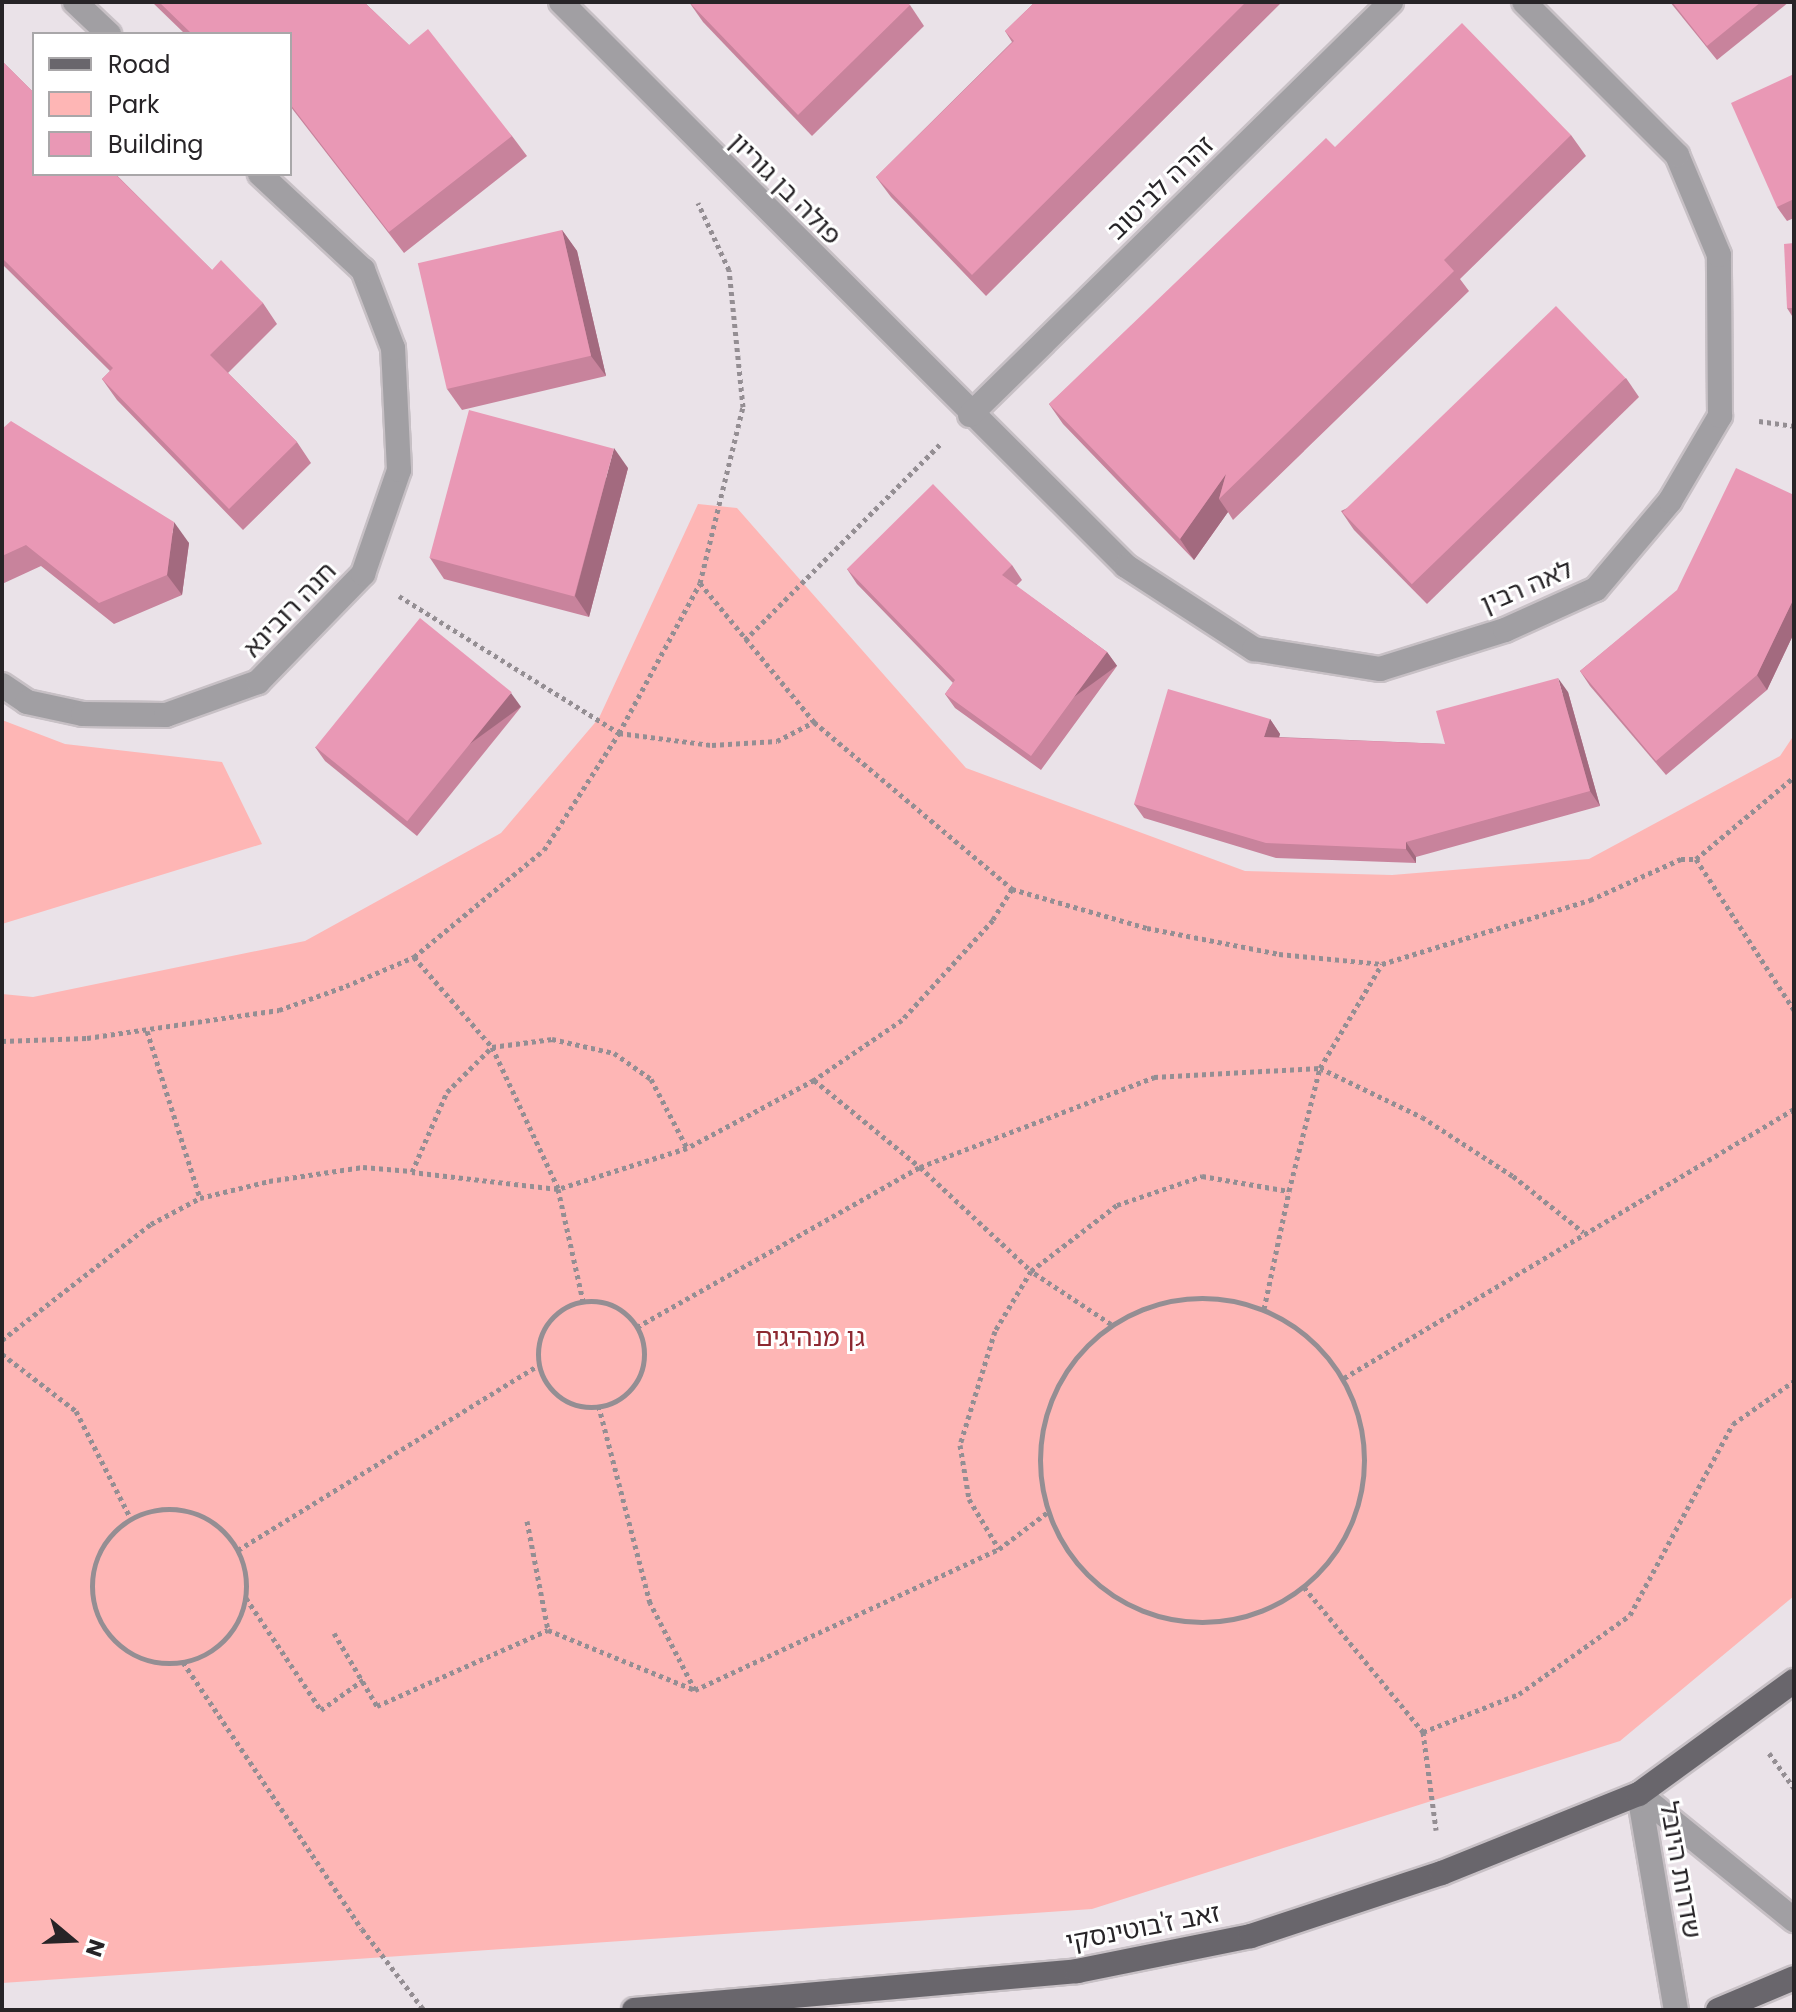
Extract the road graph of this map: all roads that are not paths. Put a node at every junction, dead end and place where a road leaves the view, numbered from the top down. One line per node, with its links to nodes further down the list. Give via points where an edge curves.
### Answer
1 (75, 2): 5 (street)
2 (561, 2): 7 (street, פולה בן גוריון)
3 (1391, 2): 7 (street, זהרה לביטוב)
4 (1524, 2): 7 (street, לאה רבין, via 1677,155 1719,255 1720,416 1670,501 1596,589 1505,630 1380,669 1254,649 1126,566)
5 (107, 32)
6 (262, 176): 8 (street, חנה רובינא, via 363,270 393,348 399,470 363,574 258,682 166,715 83,714 27,702)
7 (970, 415)
8 (2, 685)
9 (1794, 1681): 10 (main road, זאב ז'בוטינסקי)
10 (1639, 1794): 11 (street, שדרות היובל); 13 (main road, זאב ז'בוטינסקי, via 1442,1873 1251,1936 1077,1971); 14 (street, שדרות היובל)
11 (1794, 1920)
12 (1794, 1978): 15 (main road)
13 (634, 2010)
14 (1676, 2010)
15 (1718, 2010)

